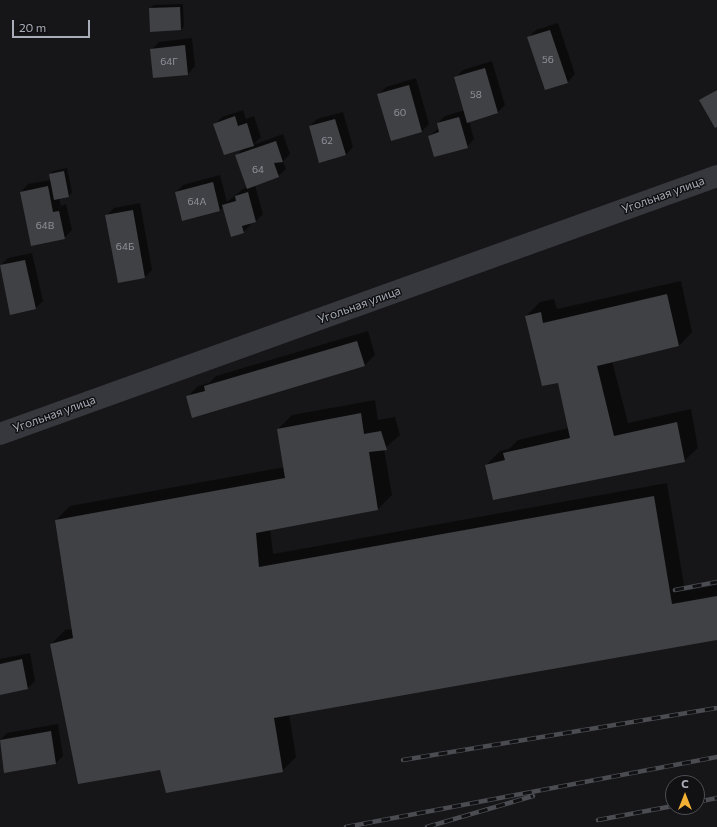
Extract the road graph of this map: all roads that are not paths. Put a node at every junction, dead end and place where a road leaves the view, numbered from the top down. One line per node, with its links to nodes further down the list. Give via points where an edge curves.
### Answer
1 (717, 176): 2 (street, Угольная улица)
2 (0, 434)

